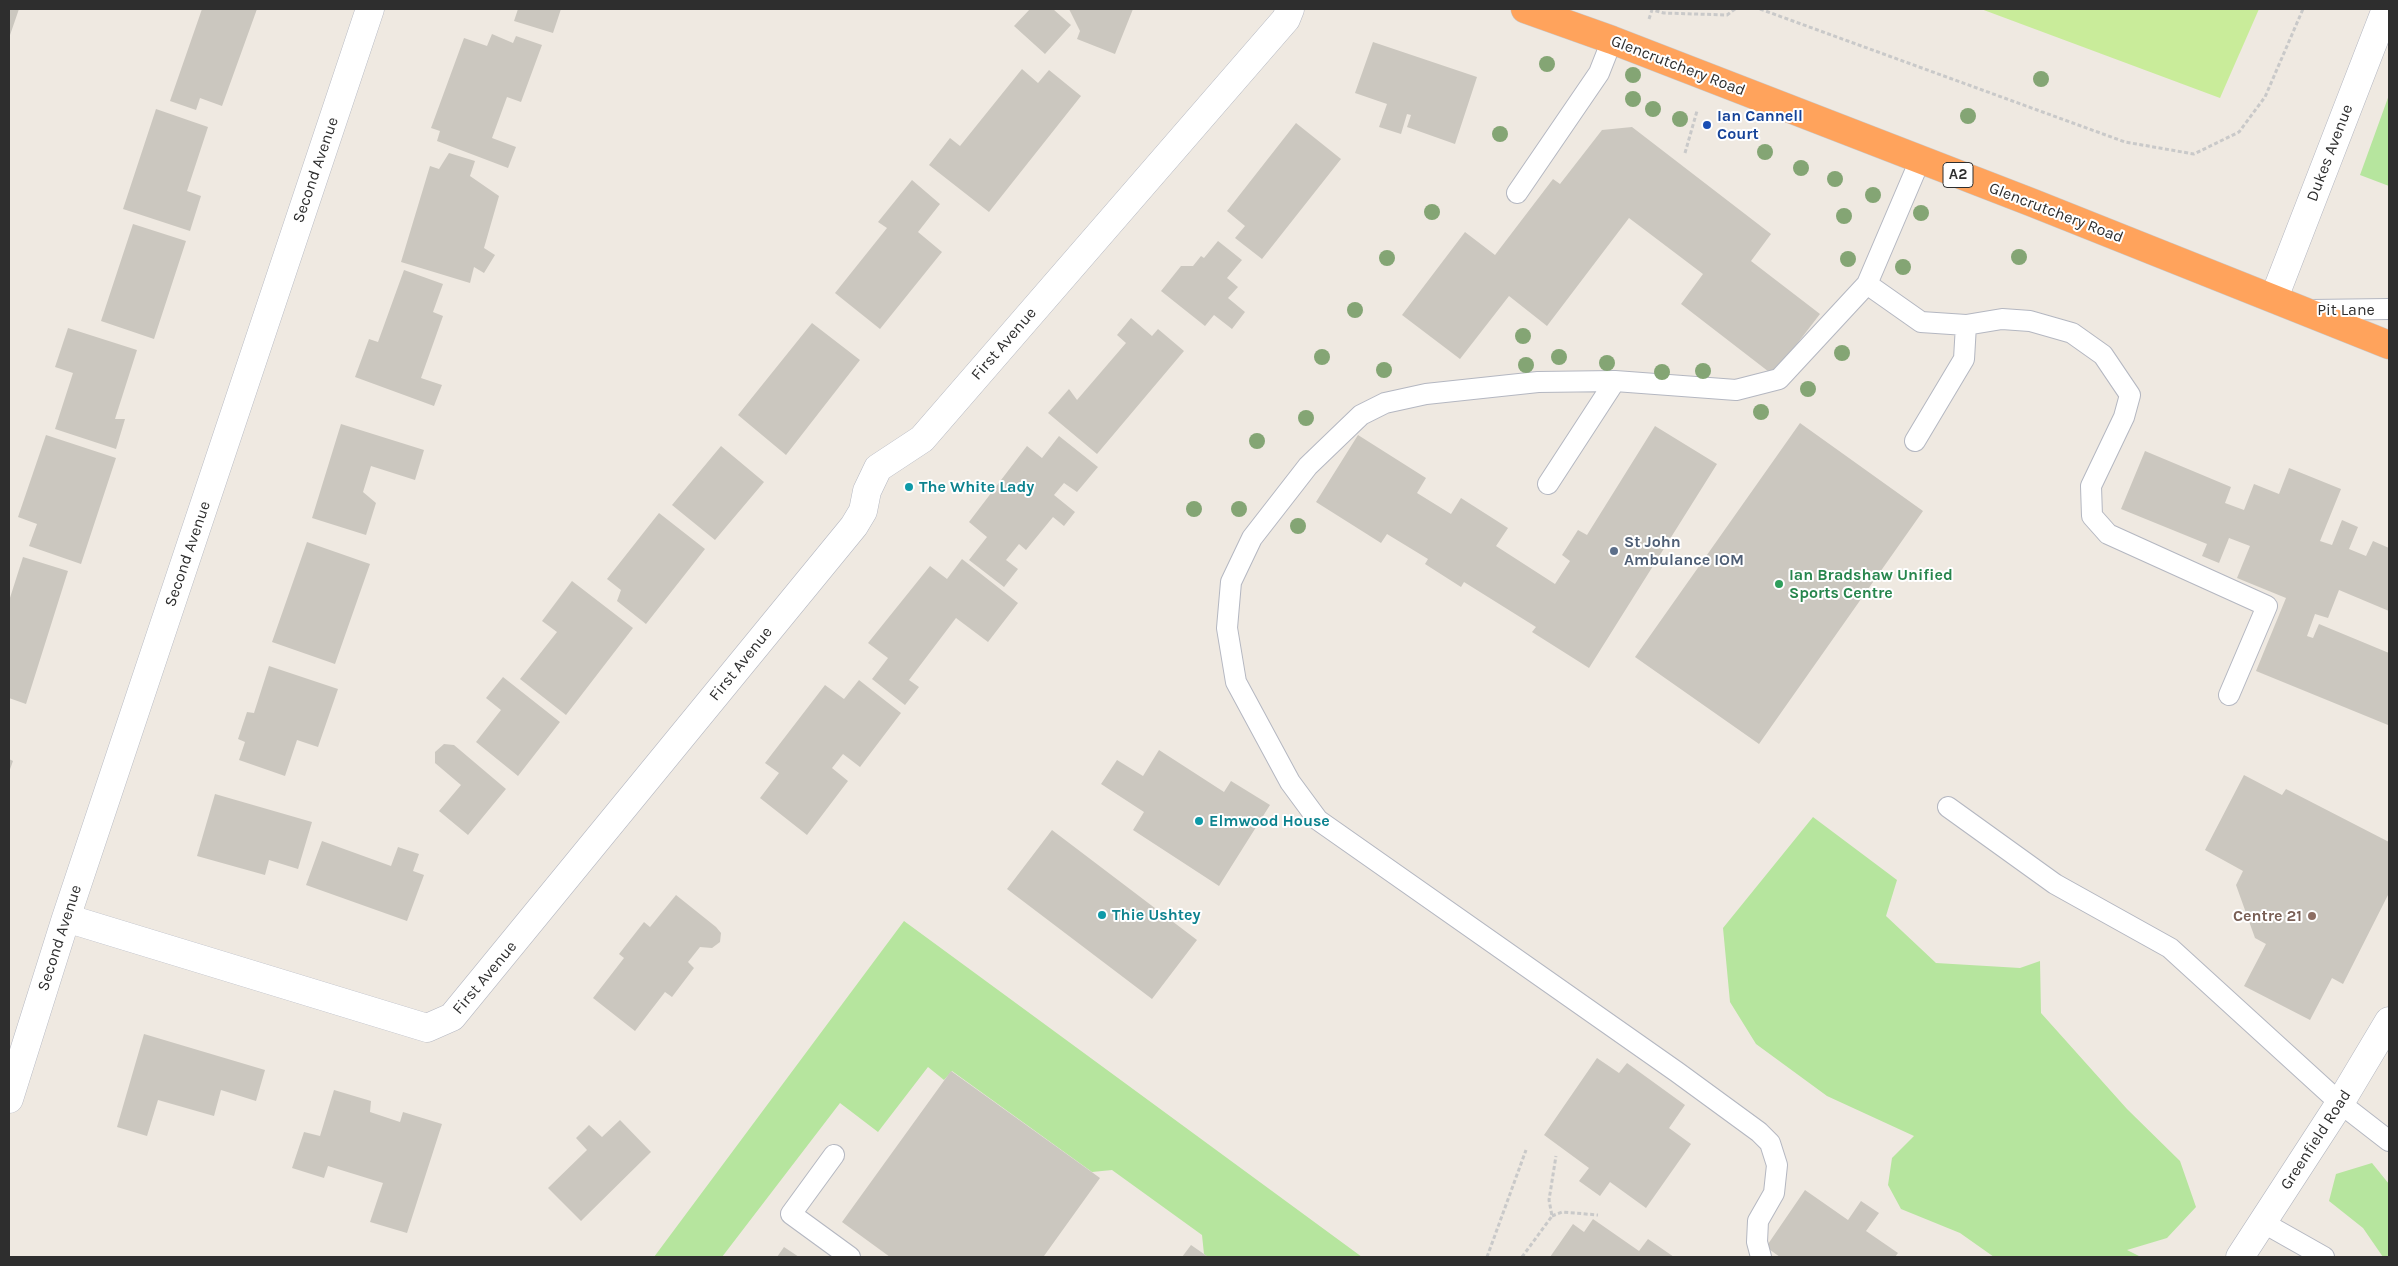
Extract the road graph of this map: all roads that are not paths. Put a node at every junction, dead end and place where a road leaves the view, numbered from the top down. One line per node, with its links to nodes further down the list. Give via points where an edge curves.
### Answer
1 (370, 9): 19 (street, Second Avenue)
2 (1290, 9): 19 (street, First Avenue, via 1286,19 922,439 878,468 867,491 863,511 854,526 452,1017 427,1028)
3 (1525, 9): 5 (highway, Glencrutchery Road / A2)
4 (2386, 9): 9 (street, Dukes Avenue)
5 (1612, 40): 6 (highway, Glencrutchery Road / A2); 7 (lane, via 1599,73)
6 (1920, 160): 8 (lane); 9 (highway, Glencrutchery Road / A2)
7 (1517, 193)
8 (1867, 284): 12 (lane, via 1921,322); 14 (lane, via 1779,379 1736,390)
9 (2274, 298): 10 (highway, Glencrutchery Road / A2)
10 (2302, 310): 11 (lane, Pit Lane); 13 (highway, Glencrutchery Road / A2)
11 (2389, 310)
12 (1966, 325): 15 (lane, via 1964,359); 17 (lane, via 2002,318 2030,321 2072,333 2103,354 2130,395 2124,417 2091,486 2092,516 2108,534 2267,606)
13 (2389, 345)
14 (1615, 381): 16 (lane); 27 (lane, via 1538,382 1426,394 1385,403 1361,415 1308,466 1252,538 1231,582 1227,628 1236,682 1290,782 1318,820 1677,1072 1770,1143 1776,1165 1775,1184 1774,1193 1758,1221)
15 (1915, 441)
16 (1548, 484)
17 (2229, 695)
18 (1948, 807): 22 (lane, via 2055,884 2170,948)
19 (66, 918): 21 (street, Second Avenue)
20 (2389, 1021): 22 (street, Greenfield Road)
21 (9, 1100)
22 (2340, 1104): 23 (lane); 25 (street, Greenfield Road)
23 (2389, 1141)
24 (834, 1155): 26 (lane, via 791,1214)
25 (2262, 1222): 28 (street, Greenfield Road); 29 (lane)
26 (850, 1257)
27 (1761, 1257)
28 (2240, 1257)
29 (2324, 1257)

